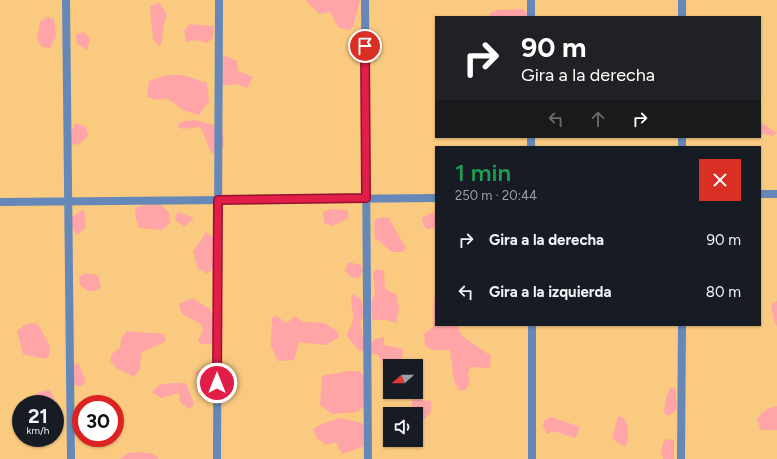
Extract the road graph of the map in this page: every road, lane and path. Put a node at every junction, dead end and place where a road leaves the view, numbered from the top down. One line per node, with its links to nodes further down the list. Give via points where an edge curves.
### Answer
1 (66, 0): 13 (street)
2 (219, 0): 12 (street)
3 (365, 0): 10 (street)
4 (531, 0): 6 (street)
5 (682, 0): 7 (street)
6 (531, 16)
7 (682, 16)
8 (761, 194): 9 (street)
9 (777, 194)
10 (366, 198): 11 (street); 12 (street); 19 (street)
11 (435, 198)
12 (218, 200): 13 (street); 18 (street)
13 (68, 201): 14 (street); 17 (street)
14 (0, 202)
15 (532, 326): 20 (street)
16 (682, 326): 21 (street)
17 (71, 459)
18 (217, 459)
19 (368, 459)
20 (532, 459)
21 (681, 459)

